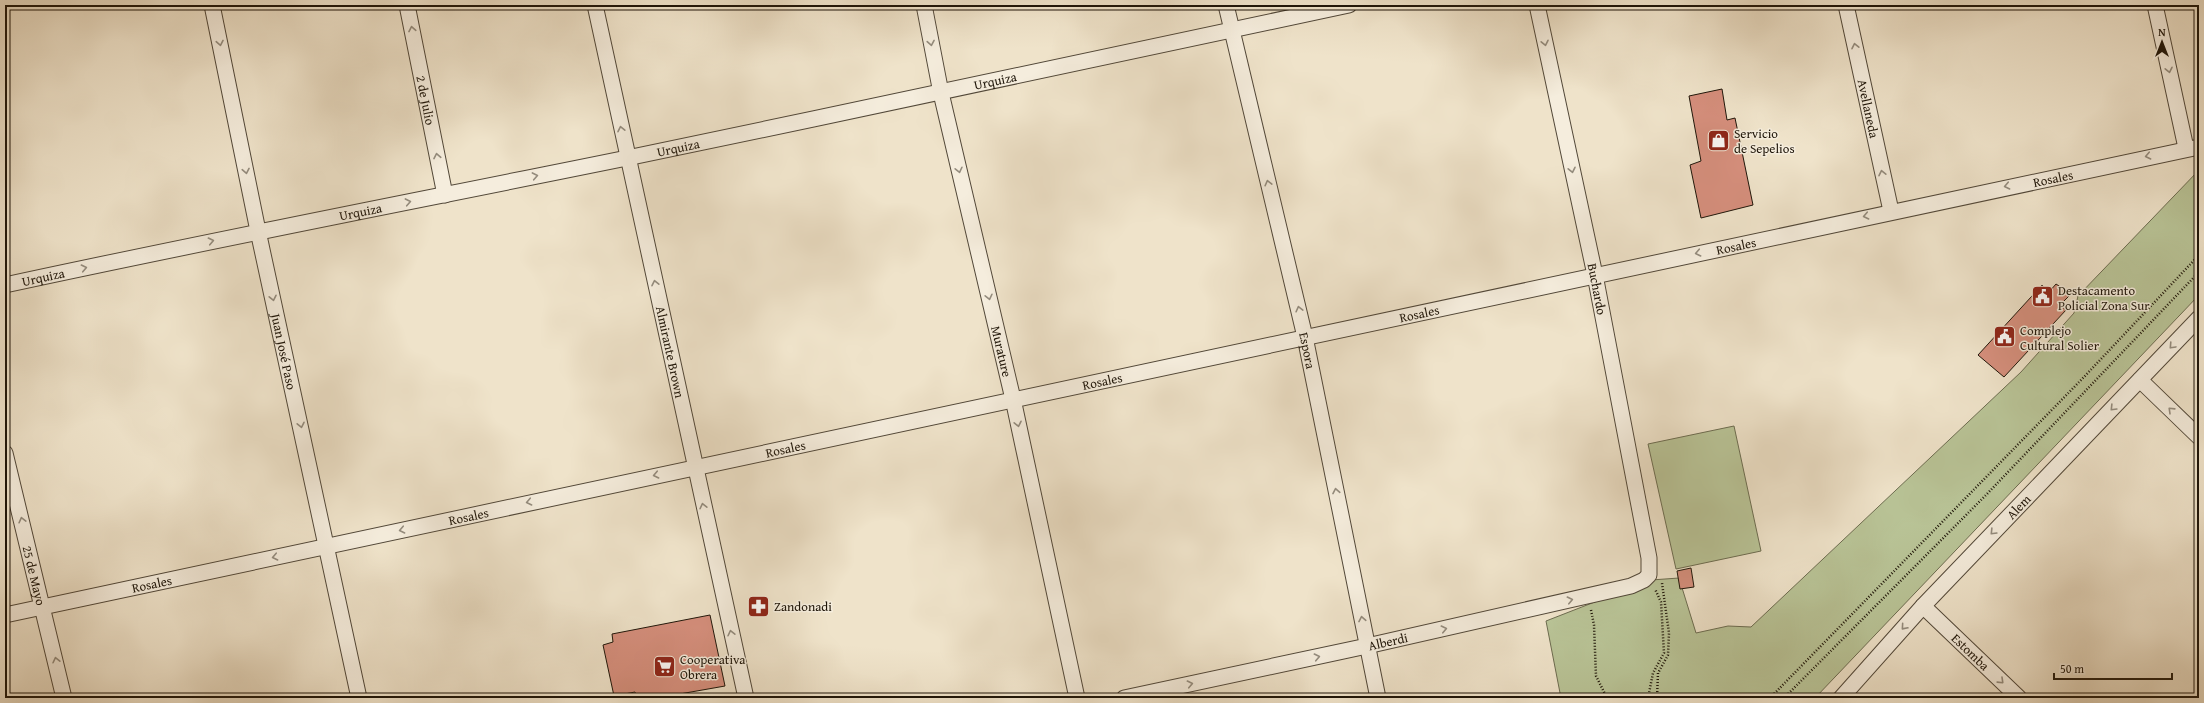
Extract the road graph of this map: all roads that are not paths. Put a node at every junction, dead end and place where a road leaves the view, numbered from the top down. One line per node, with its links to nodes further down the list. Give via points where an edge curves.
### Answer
1 (212, 5): 16 (street, Juan José Paso, one-way to 16)
2 (407, 5): 14 (street, 2 de Julio, one-way to 2)
3 (595, 5): 13 (street, Almirante Brown, one-way to 3)
4 (924, 5): 11 (street, Murature, one-way to 11)
5 (1226, 5): 10 (street, Espora)
6 (1349, 5): 10 (street, Urquiza)
7 (1536, 5): 17 (street, Buchardo, one-way to 17)
8 (1846, 5): 15 (street, Avellaneda, one-way to 8)
9 (2155, 5): 12 (street, one-way to 12)
10 (1231, 30): 11 (street, Urquiza); 20 (street, Espora, one-way to 10)
11 (940, 93): 13 (street, Urquiza); 22 (street, Murature, one-way to 22)
12 (2193, 147): 15 (street, Rosales, one-way to 15)
13 (627, 158): 14 (street, Urquiza, one-way to 13); 25 (street, Almirante Brown, one-way to 13)
14 (445, 195): 16 (street, Urquiza, one-way to 14)
15 (1890, 211): 17 (street, Rosales, one-way to 17)
16 (258, 231): 18 (street, Urquiza, one-way to 16); 26 (street, Juan José Paso, one-way to 26)
17 (1595, 275): 20 (street, Rosales); 27 (street, Buchardo, via 1649,558)
18 (5, 285)
19 (2199, 318): 21 (street, Alem, one-way to 21)
20 (1305, 336): 22 (street, Rosales); 31 (street, Espora, one-way to 20)
21 (2140, 380): 23 (street, one-way to 21); 29 (street, Alem, one-way to 29)
22 (1013, 399): 25 (street, Rosales); 35 (street, Murature, one-way to 35)
23 (2199, 437)
24 (5, 453): 28 (street, 25 de Mayo, one-way to 24)
25 (694, 467): 26 (street, Rosales, one-way to 26); 34 (street, Almirante Brown, one-way to 25)
26 (327, 546): 28 (street, Rosales, one-way to 28); 33 (street, Juan José Paso)
27 (1649, 575): 31 (street, Alberdi, one-way to 27, via 1631,586)
28 (43, 606): 30 (street, Rosales); 32 (street, 25 de Mayo, one-way to 28)
29 (1923, 606): 38 (street, Alem, one-way to 38); 39 (street, Estomba, one-way to 39)
30 (5, 615)
31 (1367, 646): 36 (street, Alberdi, one-way to 31); 37 (street, Espora)
32 (64, 698)
33 (359, 698)
34 (746, 698)
35 (1077, 698)
36 (1124, 698)
37 (1378, 698)
38 (1841, 698)
39 (2019, 698)

